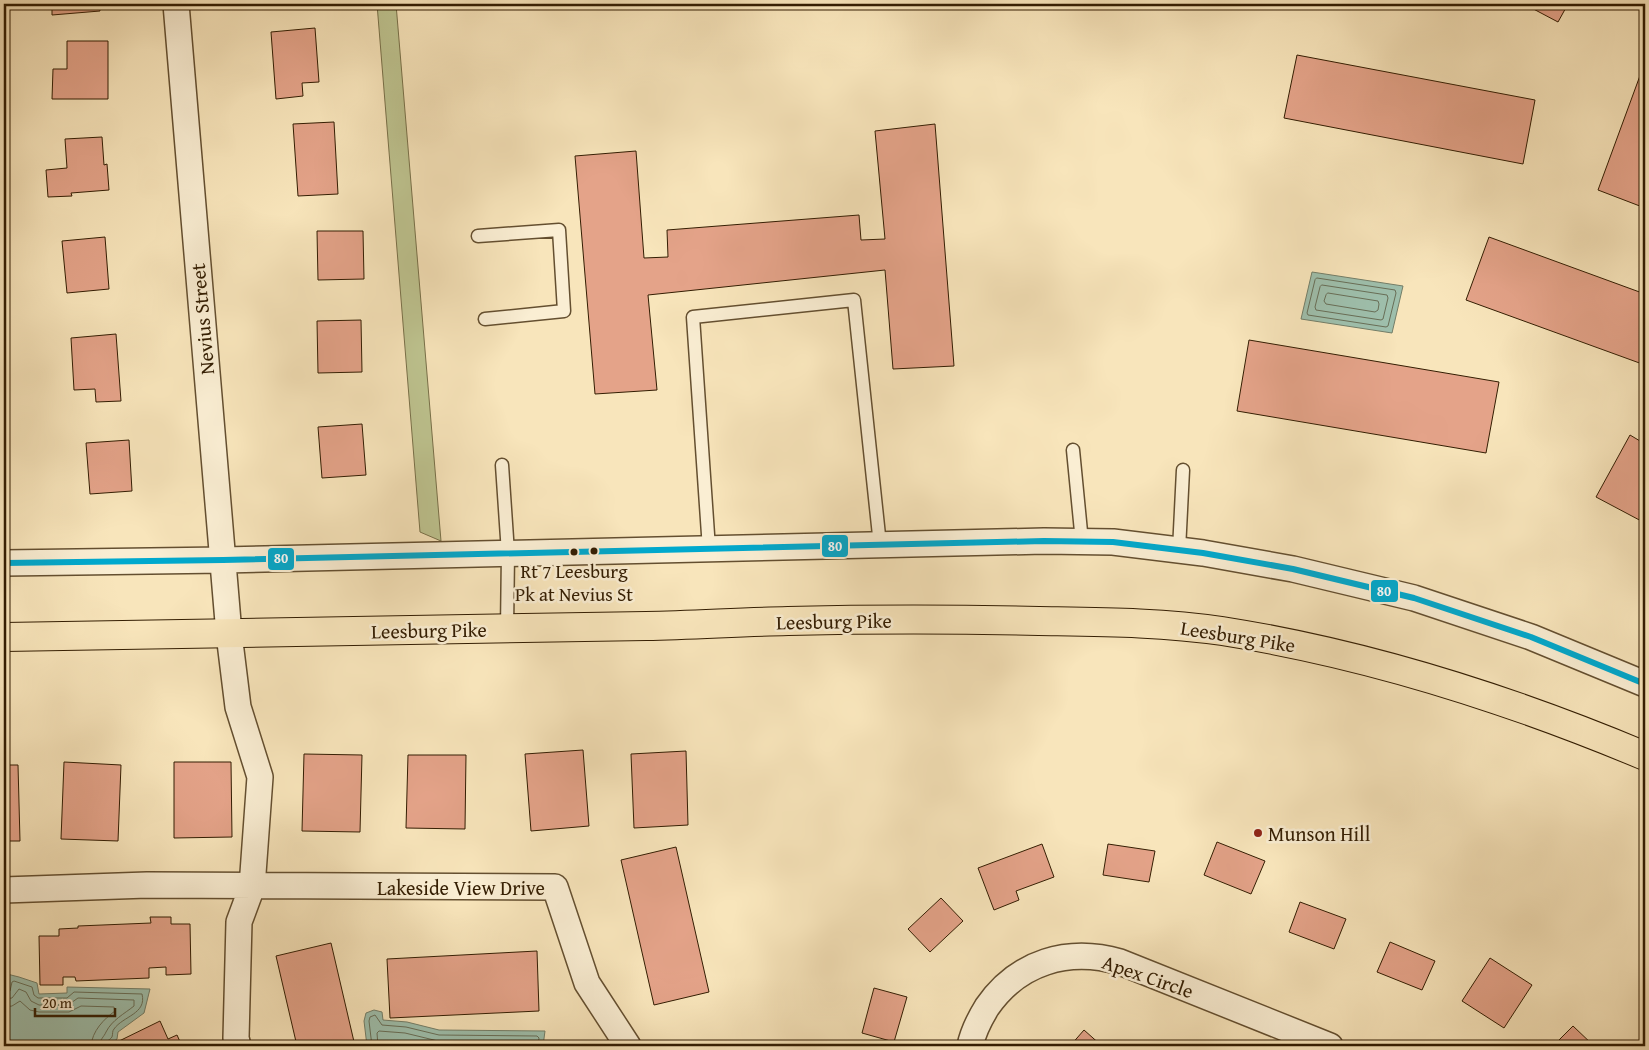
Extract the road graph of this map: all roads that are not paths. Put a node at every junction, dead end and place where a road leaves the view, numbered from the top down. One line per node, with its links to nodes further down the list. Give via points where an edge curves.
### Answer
1 (176, 4): 12 (street, Nevius Street)
2 (478, 236): 3 (lane, via 559,230 564,310)
3 (485, 319)
4 (1073, 450): 7 (lane)
5 (502, 465): 11 (lane)
6 (1183, 470): 10 (lane)
7 (1082, 542): 8 (street); 10 (street, via 1113,542)
8 (880, 545): 9 (street); 9 (lane, via 854,300 693,317)
9 (709, 549): 11 (street)
10 (1179, 550): 17 (street, via 1293,569 1414,598 1531,637)
11 (508, 553): 12 (street); 14 (lane)
12 (223, 560): 13 (street); 15 (street, Nevius Street)
13 (4, 563)
14 (507, 629): 15 (main road, Leesburg Pike); 18 (main road, Leesburg Pike, via 946,619 1134,623 1219,631 1375,662 1457,686)
15 (229, 634): 16 (main road, Leesburg Pike); 19 (street, via 238,707 260,777)
16 (4, 637)
17 (1645, 684)
18 (1645, 756)
19 (252, 887): 20 (street, Lakeside View Drive, via 147,885); 21 (street, via 239,922); 22 (street, Lakeside View Drive, via 555,886 587,983)
20 (4, 890)
21 (238, 1046)
22 (628, 1046)
23 (970, 1046): 24 (street, Apex Circle, via 979,1020 1010,981 1025,970 1050,960 1080,955 1120,962)
24 (1330, 1046)

